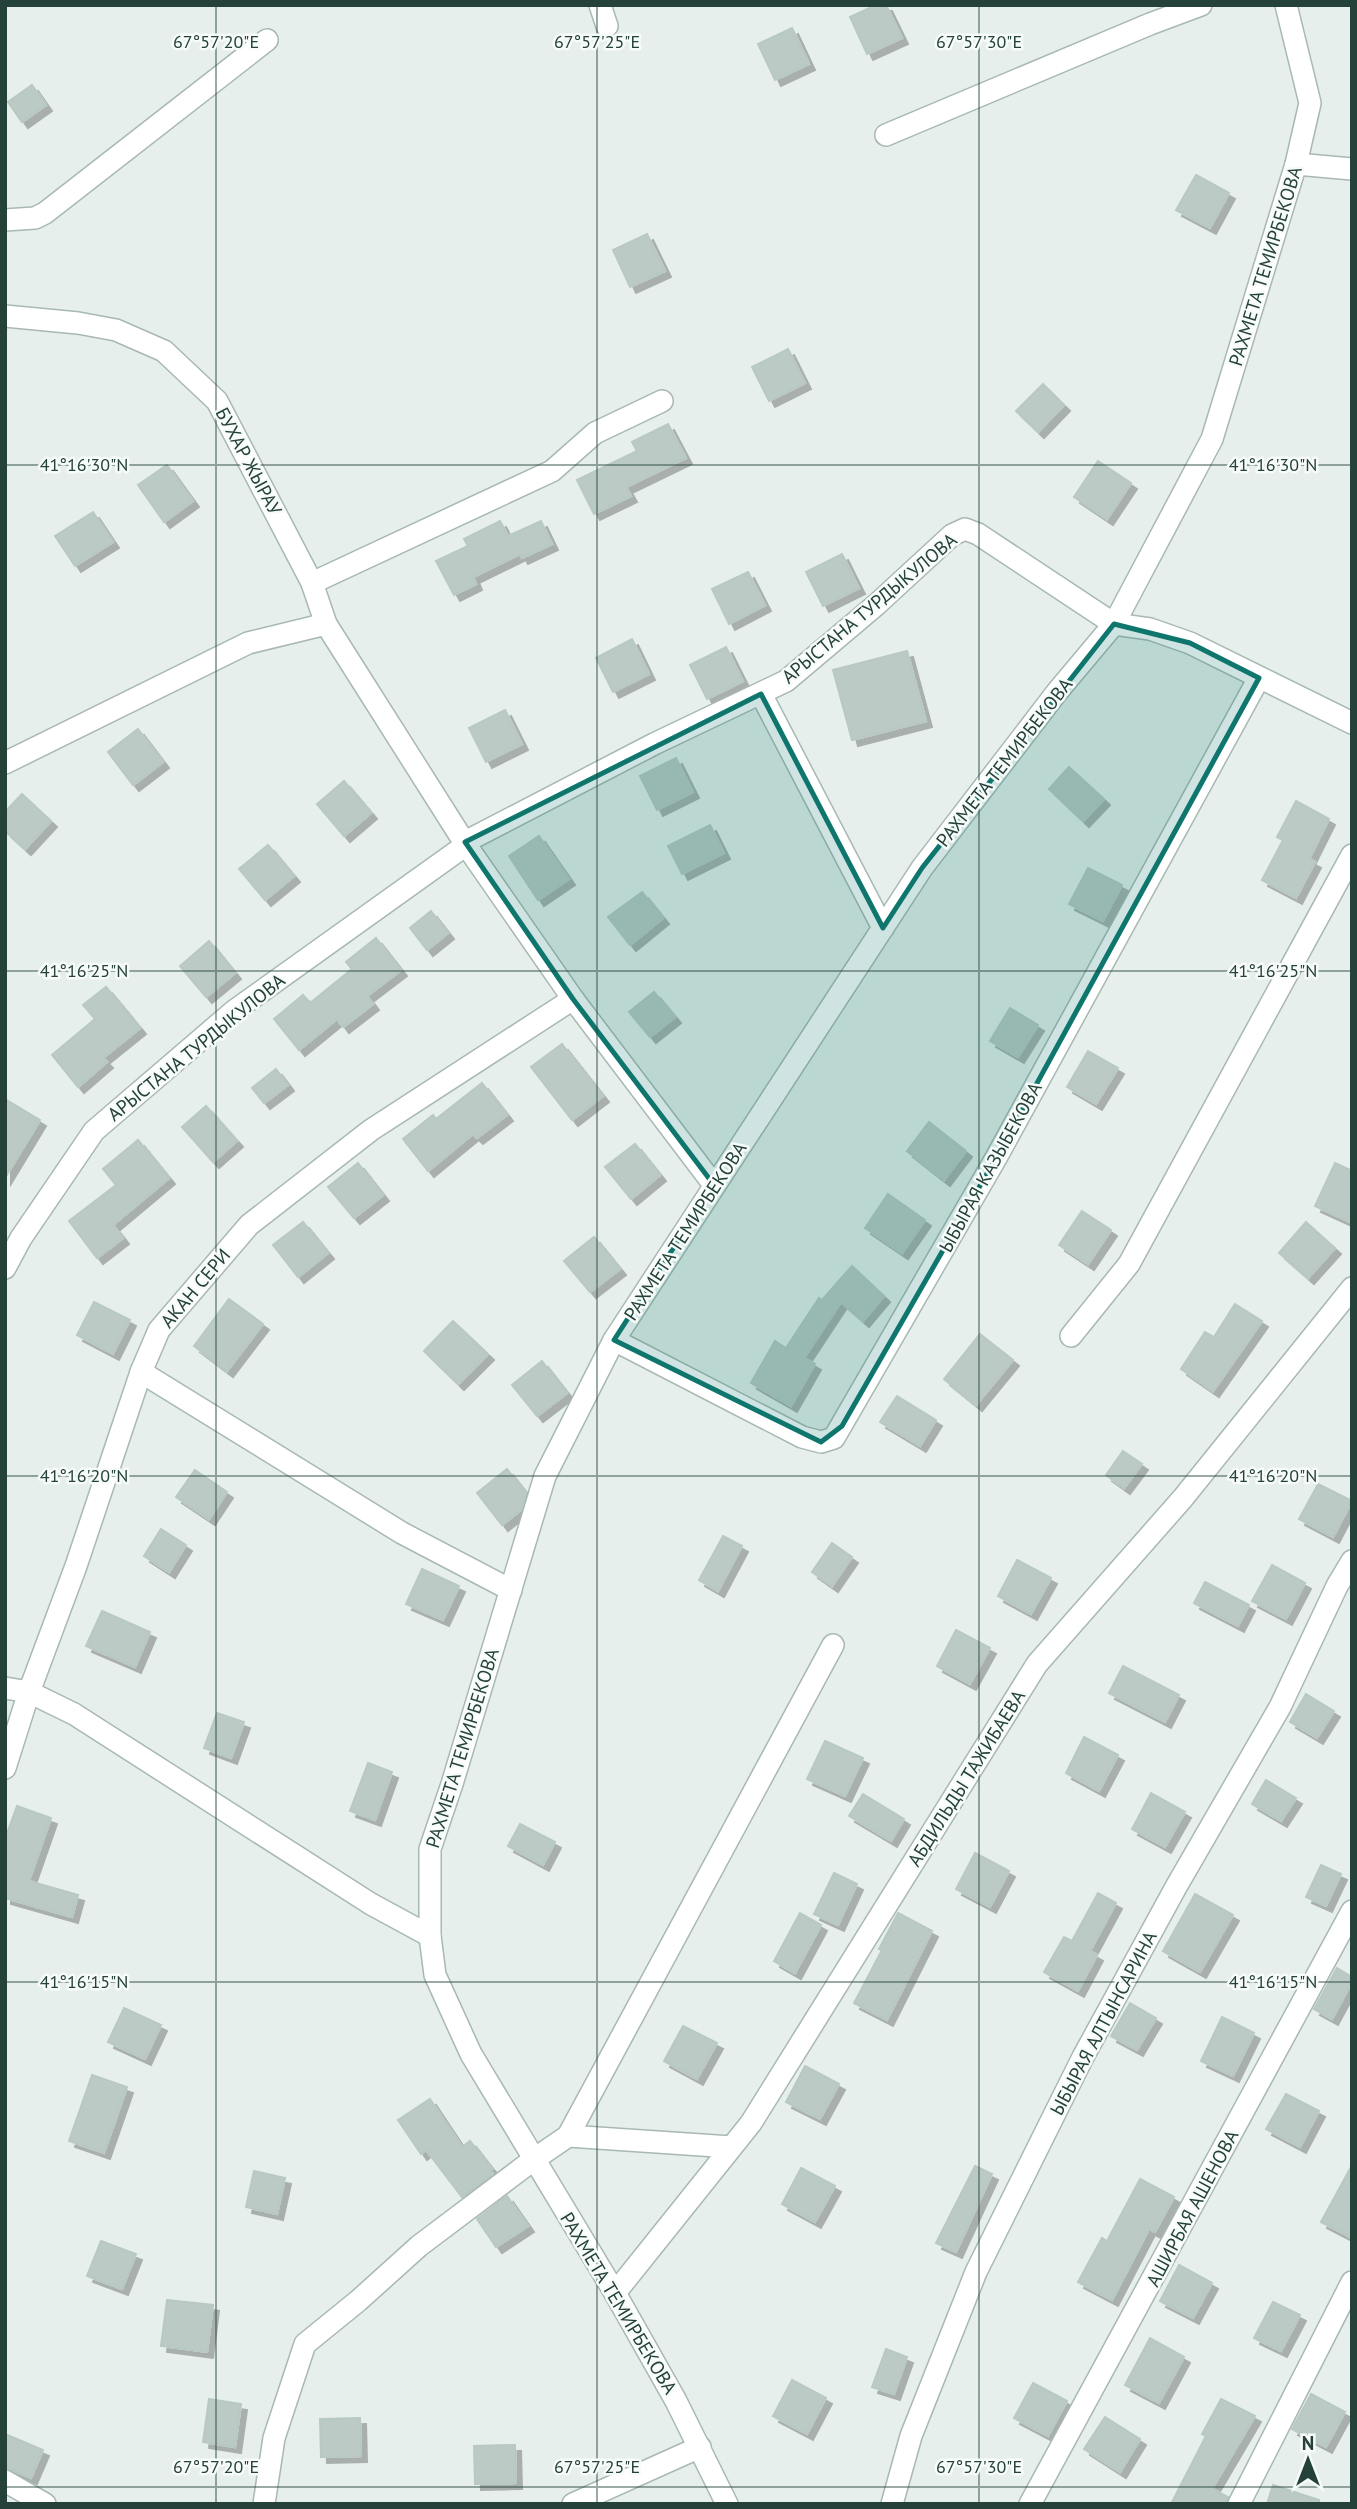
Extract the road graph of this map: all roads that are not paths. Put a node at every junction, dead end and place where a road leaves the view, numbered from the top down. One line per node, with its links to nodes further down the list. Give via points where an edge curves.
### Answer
1 (600, 5): 4 (street)
2 (1201, 5): 6 (street)
3 (1286, 5): 7 (street, РАХМЕТА ТЕМИРБЕКОВА, via 1310,103)
4 (607, 26)
5 (267, 40): 9 (street, via 45,213)
6 (886, 135)
7 (1296, 164): 8 (street); 14 (street, РАХМЕТА ТЕМИРБЕКОВА, via 1212,439)
8 (1352, 169)
9 (5, 220)
10 (5, 316): 12 (street, БУХАР ЖЫРАУ, via 116,330 164,351 217,401)
11 (662, 401): 12 (street, via 595,433 552,471)
12 (312, 583): 13 (street, БУХАР ЖЫРАУ)
13 (326, 624): 18 (street, via 248,643); 19 (street, БУХАР ЖЫРАУ)
14 (1114, 624): 15 (street, via 1150,629 1190,643); 16 (street, АРЫСТАНА ТУРДЫКУЛОВА, via 965,529 952,535 786,681); 21 (street, РАХМЕТА ТЕМИРБЕКОВА, via 922,868)
15 (1259, 678): 17 (street); 27 (street, ЫБЫРАЯ КАЗЫБЕКОВА, via 996,1158 834,1438 821,1443 802,1437)
16 (761, 694): 19 (street, АРЫСТАНА ТУРДЫКУЛОВА, via 654,744); 21 (street)
17 (1352, 723)
18 (5, 763)
19 (466, 843): 22 (street, БУХАР ЖЫРАУ); 24 (street, АРЫСТАНА ТУРДЫКУЛОВА, via 234,1010 94,1131)
20 (1352, 855): 26 (street, via 1129,1264)
21 (883, 928): 23 (street, РАХМЕТА ТЕМИРБЕКОВА)
22 (573, 999): 23 (street, БУХАР ЖЫРАУ); 28 (street, АКАН СЕРИ, via 371,1130 249,1224 159,1330)
23 (714, 1185): 27 (street, РАХМЕТА ТЕМИРБЕКОВА)
24 (5, 1268)
25 (1352, 1288): 38 (street, АБДИЛЬДЫ ТАЖИБАЕВА, via 1183,1498 1037,1664 751,2123)
26 (1071, 1336)
27 (614, 1340): 30 (street, РАХМЕТА ТЕМИРБЕКОВА, via 545,1476)
28 (141, 1372): 30 (street, via 402,1534); 33 (street, АКАН СЕРИ)
29 (1352, 1561): 48 (street, ЫБЫРАЯ АЛТЫНСАРИНА, via 1280,1707 1083,2057 976,2272 911,2436)
30 (511, 1590): 36 (street, РАХМЕТА ТЕМИРБЕКОВА, via 430,1849)
31 (834, 1645): 37 (street)
32 (5, 1688): 33 (street)
33 (29, 1692): 34 (street, АКАН СЕРИ); 36 (street, via 74,1714 371,1904)
34 (5, 1768)
35 (1352, 1911): 49 (street, АШИРБАЯ АШЕНОВА)
36 (430, 1936): 39 (street, РАХМЕТА ТЕМИРБЕКОВА, via 435,1975 471,2054)
37 (568, 2136): 38 (street); 39 (street)
38 (731, 2147): 41 (street, АБДИЛЬДЫ ТАЖИБАЕВА)
39 (533, 2160): 41 (street, РАХМЕТА ТЕМИРБЕКОВА); 45 (street, via 419,2246 305,2344 275,2438)
40 (1352, 2282): 50 (street)
41 (615, 2293): 42 (street, РАХМЕТА ТЕМИРБЕКОВА)
42 (700, 2446): 46 (street); 47 (street, РАХМЕТА ТЕМИРБЕКОВА)
43 (5, 2481): 44 (street)
44 (45, 2504)
45 (264, 2504)
46 (572, 2504)
47 (727, 2504)
48 (892, 2504)
49 (1030, 2504)
50 (1239, 2504)

